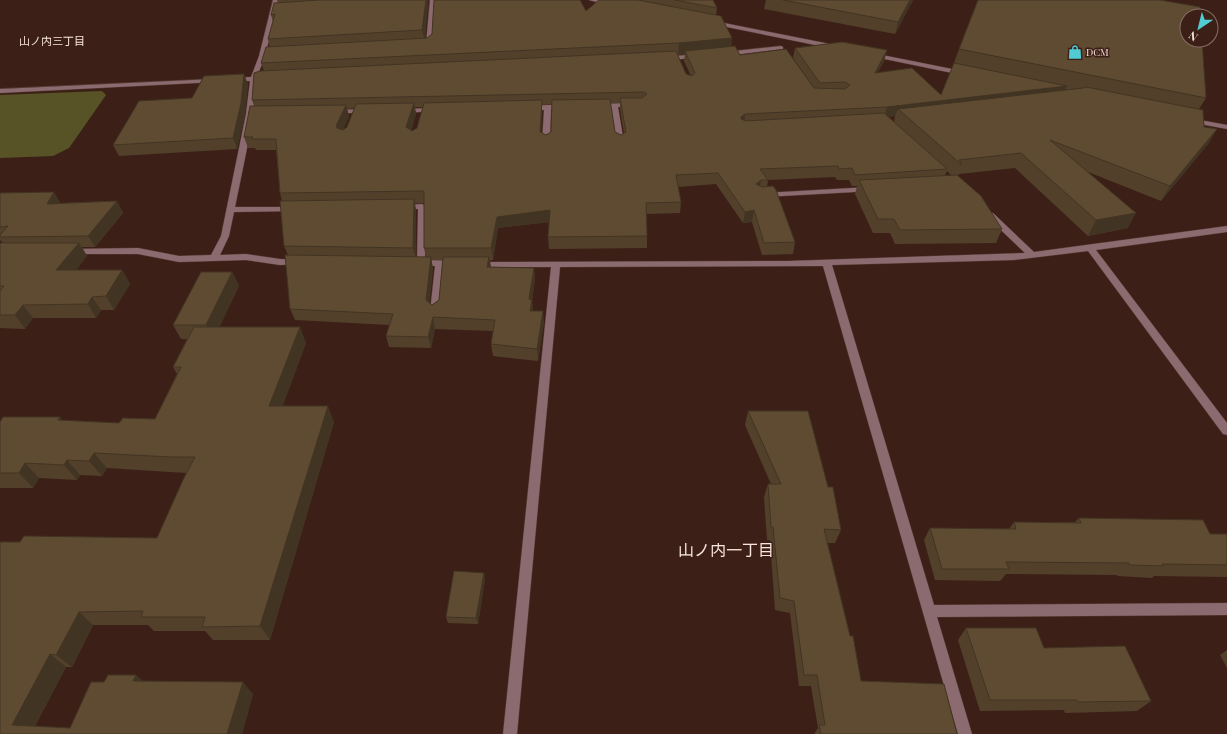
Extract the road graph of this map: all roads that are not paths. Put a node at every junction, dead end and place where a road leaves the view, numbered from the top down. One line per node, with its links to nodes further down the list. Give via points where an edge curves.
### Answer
1 (276, 0): 6 (street)
2 (433, 0): 4 (street); 10 (street, via 429,46)
3 (592, 0): 5 (street)
4 (424, 1)
5 (616, 4)
6 (273, 12): 7 (street); 14 (street)
7 (281, 12)
8 (710, 22): 9 (street)
9 (788, 37): 11 (street); 13 (street, via 783,51)
10 (421, 47)
11 (842, 48)
12 (865, 53): 18 (street)
13 (718, 54)
14 (262, 56): 15 (street); 20 (street)
15 (269, 56)
16 (702, 56): 17 (street, via 680,61)
17 (655, 59)
18 (972, 75)
19 (277, 78): 20 (street)
20 (253, 79): 22 (street); 43 (street, via 254,114)
21 (221, 80): 23 (street)
22 (229, 80)
23 (0, 91)
24 (642, 105): 26 (street)
25 (592, 106): 26 (street)
26 (614, 106): 37 (street)
27 (548, 107): 28 (street); 29 (street); 36 (street)
28 (570, 107)
29 (524, 108)
30 (446, 110): 32 (street, via 421,114)
31 (370, 111): 33 (street, via 354,115)
32 (393, 111)
33 (325, 112)
34 (1188, 119): 35 (street)
35 (1227, 127)
36 (546, 143)
37 (620, 144)
38 (877, 188): 39 (street)
39 (760, 195)
40 (398, 207): 51 (street, via 422,206 417,263)
41 (302, 208): 43 (street)
42 (983, 209): 47 (street)
43 (230, 210): 48 (street, via 225,236)
44 (1227, 228): 45 (street)
45 (1090, 248): 47 (street); 54 (street)
46 (61, 252): 48 (street, via 138,251 179,259)
47 (1032, 255): 50 (street)
48 (215, 258): 49 (street, via 246,257 280,262)
49 (312, 262)
50 (827, 263): 52 (street); 56 (street)
51 (440, 264): 52 (street); 53 (street)
52 (556, 265): 57 (street)
53 (435, 312)
54 (1227, 431)
55 (1227, 609): 56 (street)
56 (929, 611): 58 (street)
57 (510, 734)
58 (965, 734)

